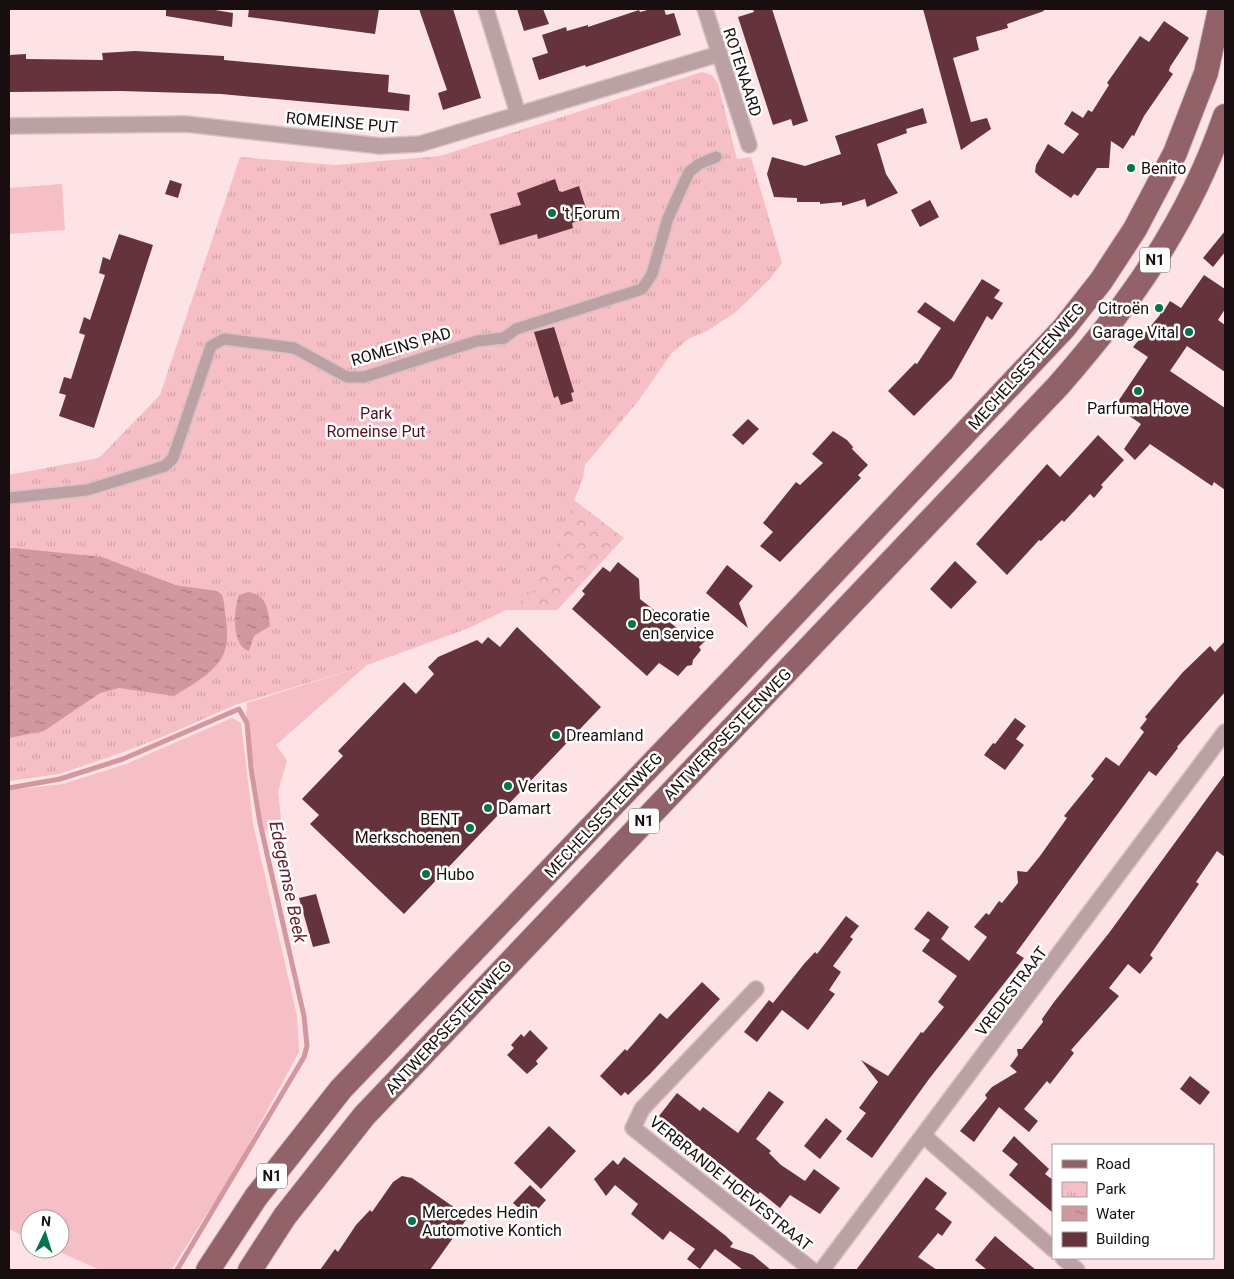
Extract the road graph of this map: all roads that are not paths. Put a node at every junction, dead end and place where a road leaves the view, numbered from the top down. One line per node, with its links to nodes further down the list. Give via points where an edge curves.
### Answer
1 (486, 9): 5 (street)
2 (705, 9): 4 (street, ROTENAARD)
3 (1220, 9): 11 (main road, MECHELSESTEENWEG / N1, via 1206,73 1175,154 1135,229 1064,328)
4 (719, 54): 5 (street, ROMEINSE PUT); 8 (street, ROTENAARD)
5 (518, 114): 7 (street, ROMEINSE PUT, via 420,144 380,146 186,124)
6 (1225, 116): 13 (main road, ANTWERPSESTEENWEG / N1, via 1211,158 1170,237 1131,297 1097,341 916,535)
7 (9, 126)
8 (749, 145)
9 (716, 157): 10 (street, ROMEINS PAD, via 698,164 689,172 668,218 652,274 642,289 516,329 504,338 477,341 364,377 347,378 294,348 224,339 216,341 211,346 173,458 165,466 87,490)
10 (9, 498)
11 (888, 515): 12 (main road, MECHELSESTEENWEG / N1); 13 (main road, via 885,530)
12 (864, 540): 13 (main road, via 881,537); 19 (main road, MECHELSESTEENWEG / N1, via 341,1089 256,1197)
13 (889, 550): 20 (main road, ANTWERPSESTEENWEG / N1, via 364,1116 285,1216)
14 (1225, 732): 16 (street, VREDESTRAAT)
15 (756, 989): 21 (street, VERBRANDE HOEVESTRAAT, via 642,1109 633,1128)
16 (924, 1136): 17 (street); 22 (street, VREDESTRAAT)
17 (1052, 1248)
18 (1064, 1259): 23 (street)
19 (208, 1270)
20 (250, 1270)
21 (812, 1270)
22 (822, 1270)
23 (1077, 1270)

